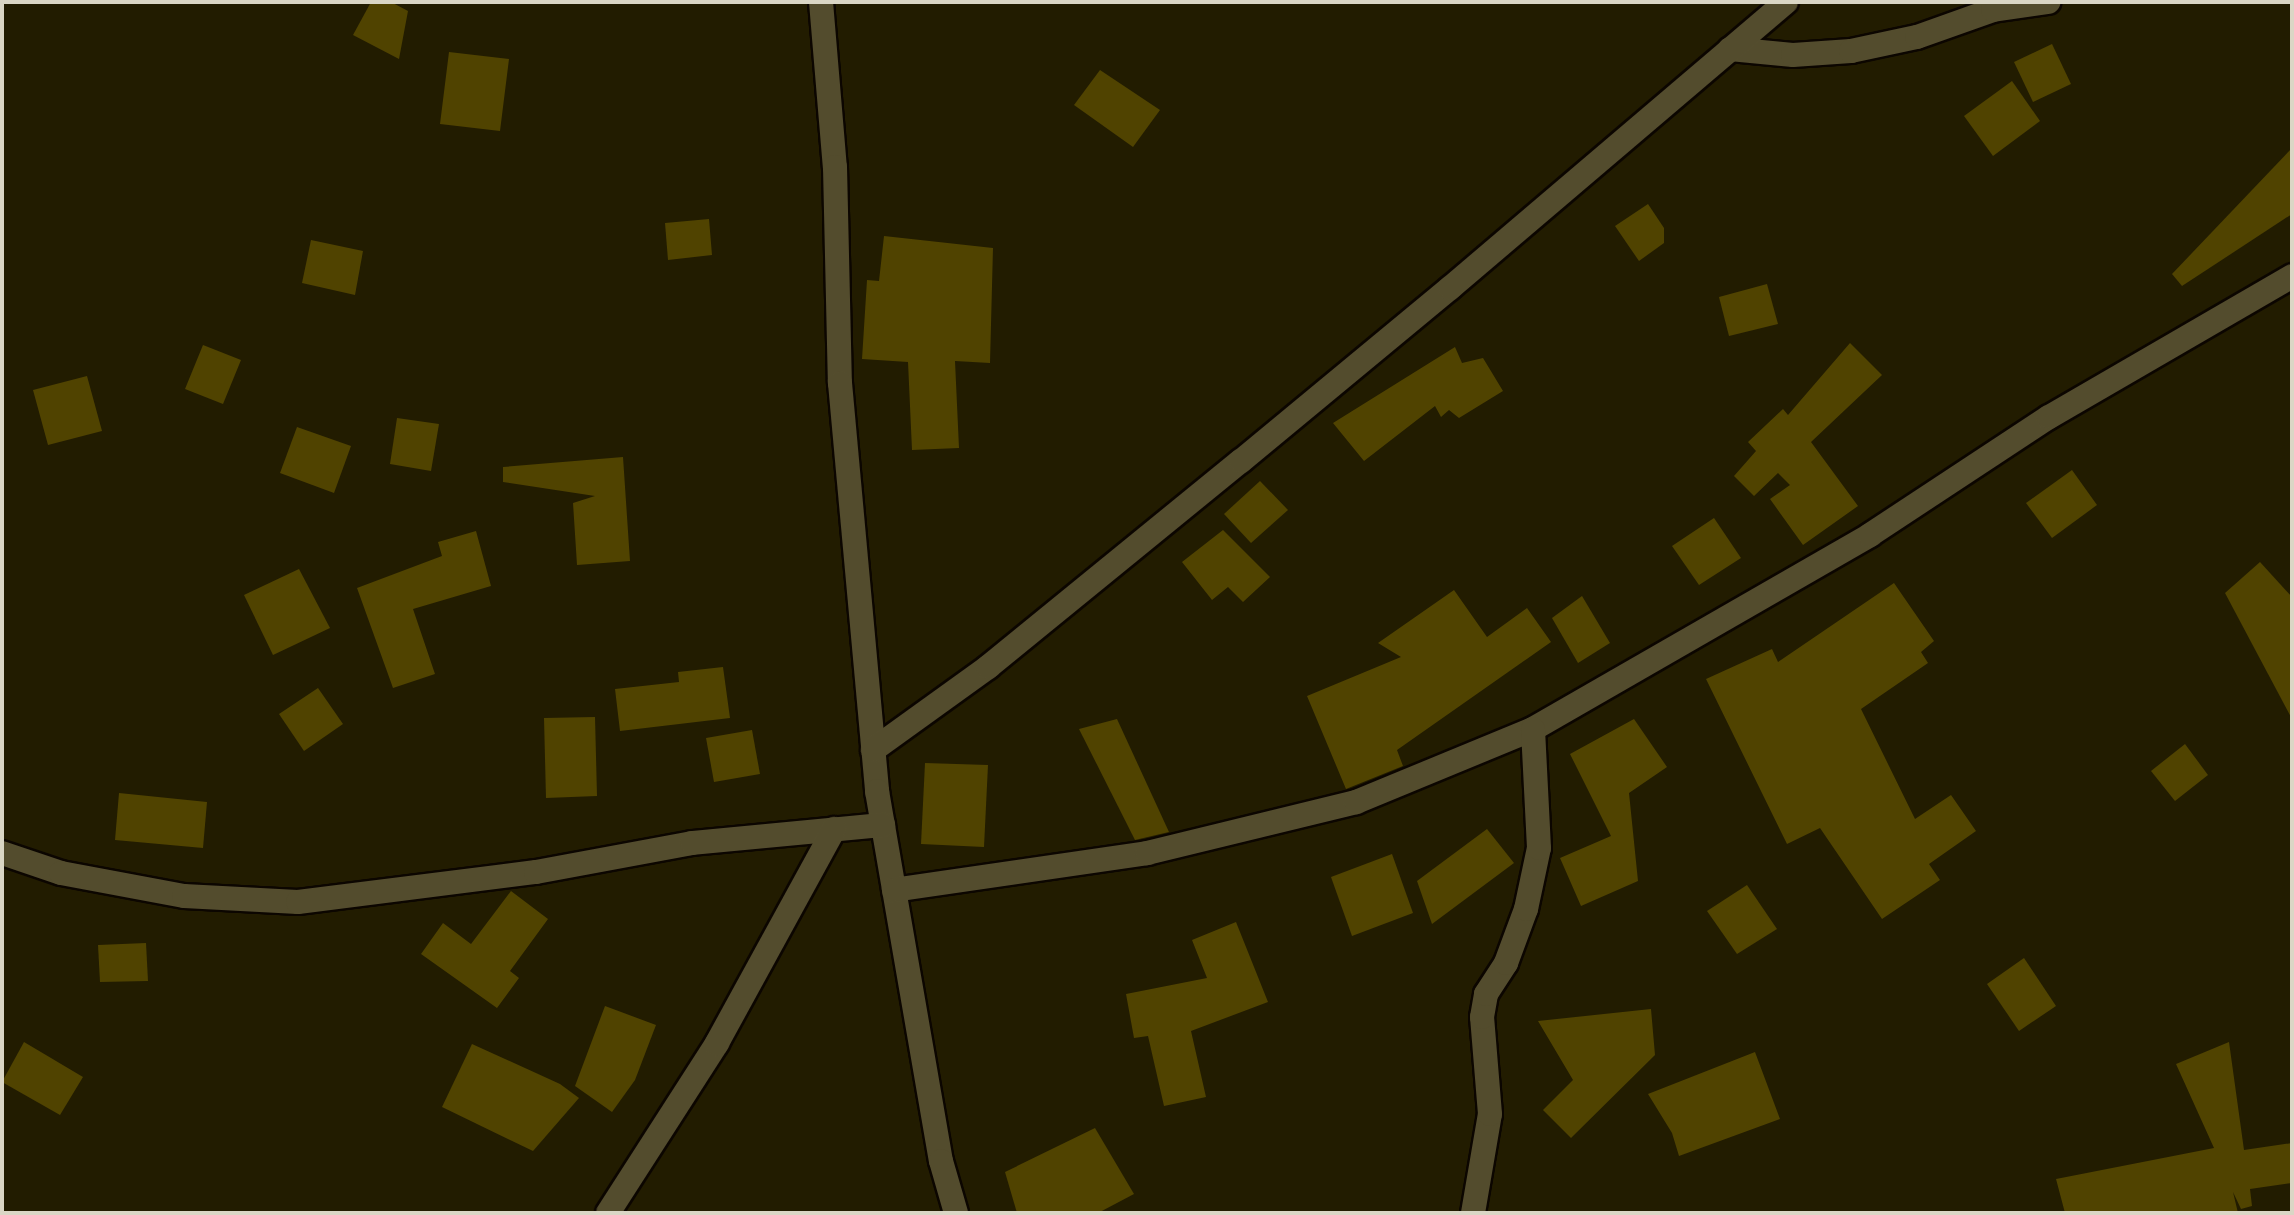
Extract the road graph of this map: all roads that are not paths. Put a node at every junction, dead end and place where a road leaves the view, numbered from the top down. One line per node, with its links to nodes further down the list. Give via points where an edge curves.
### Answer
1 (821, 2): 7 (street, via 835,167 840,383)
2 (1786, 2): 4 (street)
3 (2048, 2): 4 (street, via 1993,10 1917,37 1851,51 1793,55)
4 (1730, 49): 7 (street, via 1085,589)
5 (2292, 276): 6 (street, via 2049,417 1870,535)
6 (1533, 729): 11 (street, via 1341,806 1147,853); 14 (street, via 1539,848 1526,909 1506,963 1486,994 1482,1017 1490,1114)
7 (873, 750): 8 (street)
8 (883, 825): 9 (street); 11 (street)
9 (834, 829): 10 (street, via 692,843 536,872 298,902 184,896 61,873); 12 (street, via 717,1043)
10 (2, 853)
11 (894, 890): 13 (street, via 941,1161)
12 (608, 1213)
13 (956, 1213)
14 (1473, 1213)

